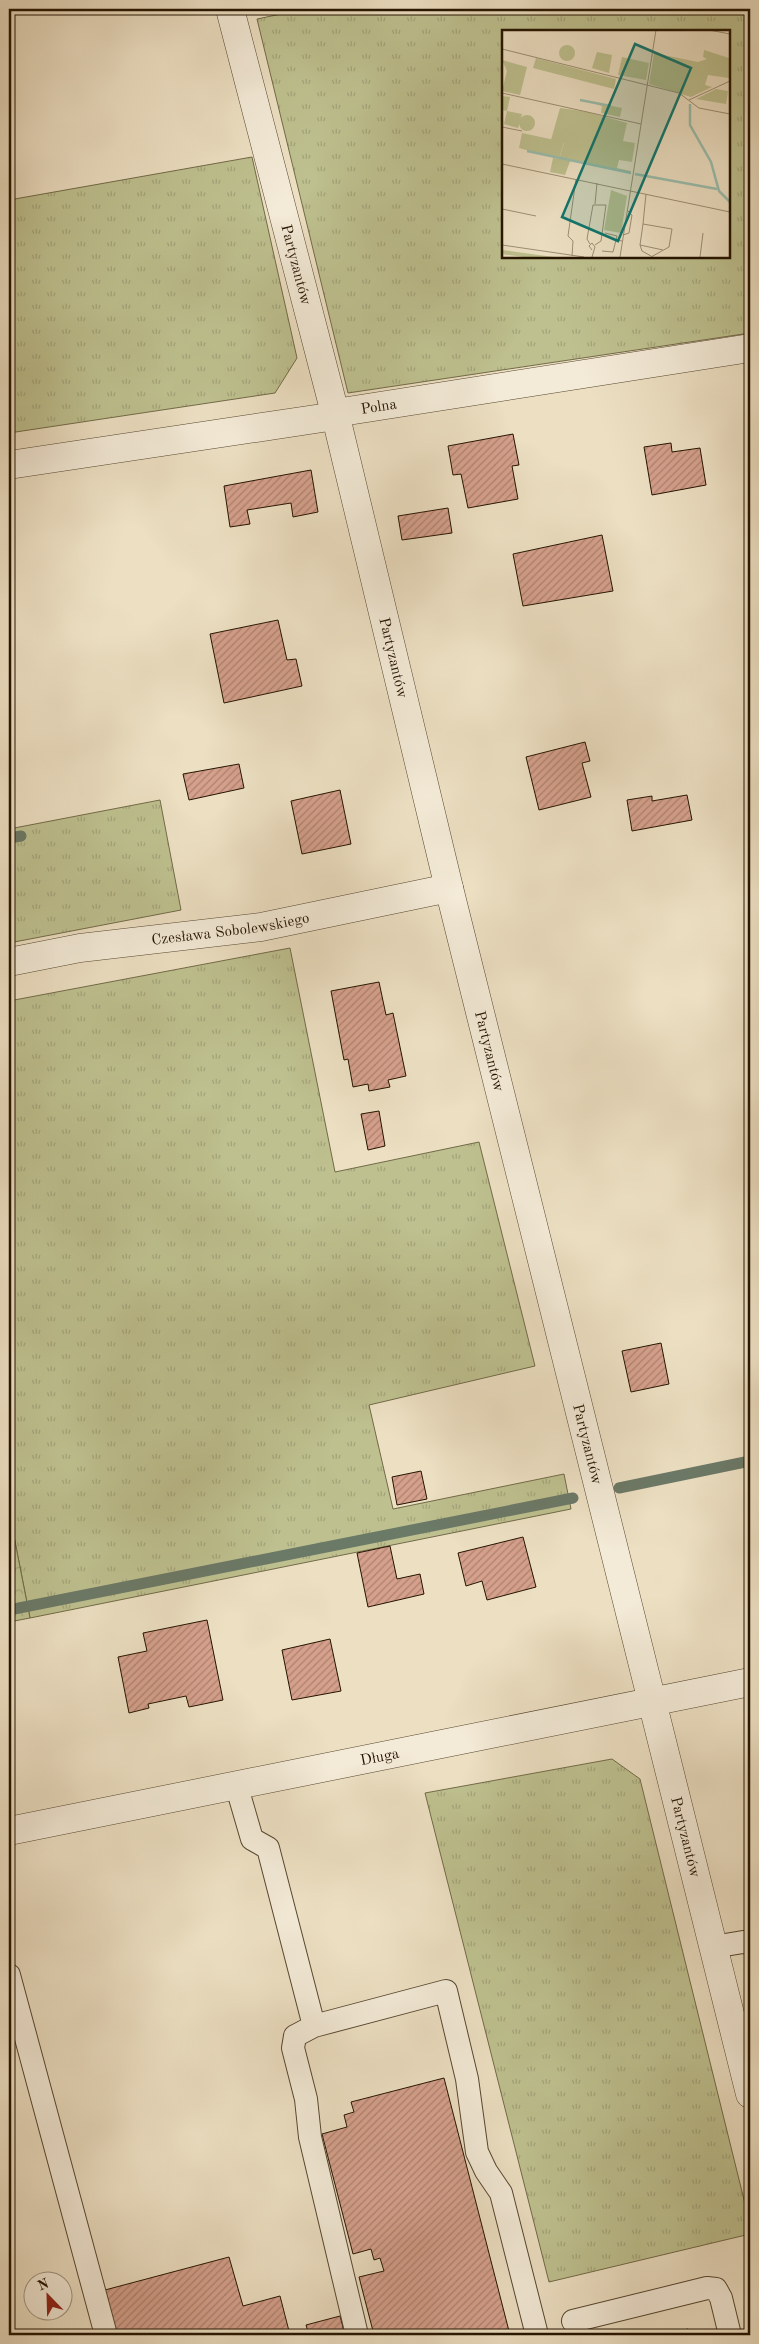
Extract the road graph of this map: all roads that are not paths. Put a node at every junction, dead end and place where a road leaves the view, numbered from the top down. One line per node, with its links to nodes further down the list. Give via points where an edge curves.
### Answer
1 (230, 9): 3 (street, Partyzantów)
2 (750, 348): 3 (street, Polna)
3 (336, 413): 4 (street, Polna, via 329,417); 5 (street, Partyzantów)
4 (9, 465)
5 (449, 888): 6 (street, Czesława Sobolewskiego, via 261,926 80,948); 8 (street, Partyzantów)
6 (9, 962)
7 (750, 1682): 8 (street, Długa)
8 (650, 1700): 9 (street, Długa); 12 (street, Partyzantów)
9 (236, 1784): 10 (street, Długa); 14 (lane, via 252,1840 268,1848)
10 (9, 1830)
11 (750, 1943): 12 (lane)
12 (713, 1947): 15 (street, Partyzantów)
13 (9, 1975): 18 (lane)
14 (314, 2026): 19 (lane, via 295,2036 293,2048 306,2099 310,2138); 20 (lane, via 446,1991 468,2079 477,2152 501,2193)
15 (750, 2094)
16 (573, 2321): 21 (lane, via 707,2288 716,2289 721,2298)
17 (750, 2332): 22 (lane)
18 (106, 2335)
19 (357, 2335)
20 (537, 2335)
21 (730, 2335)
22 (736, 2335)

